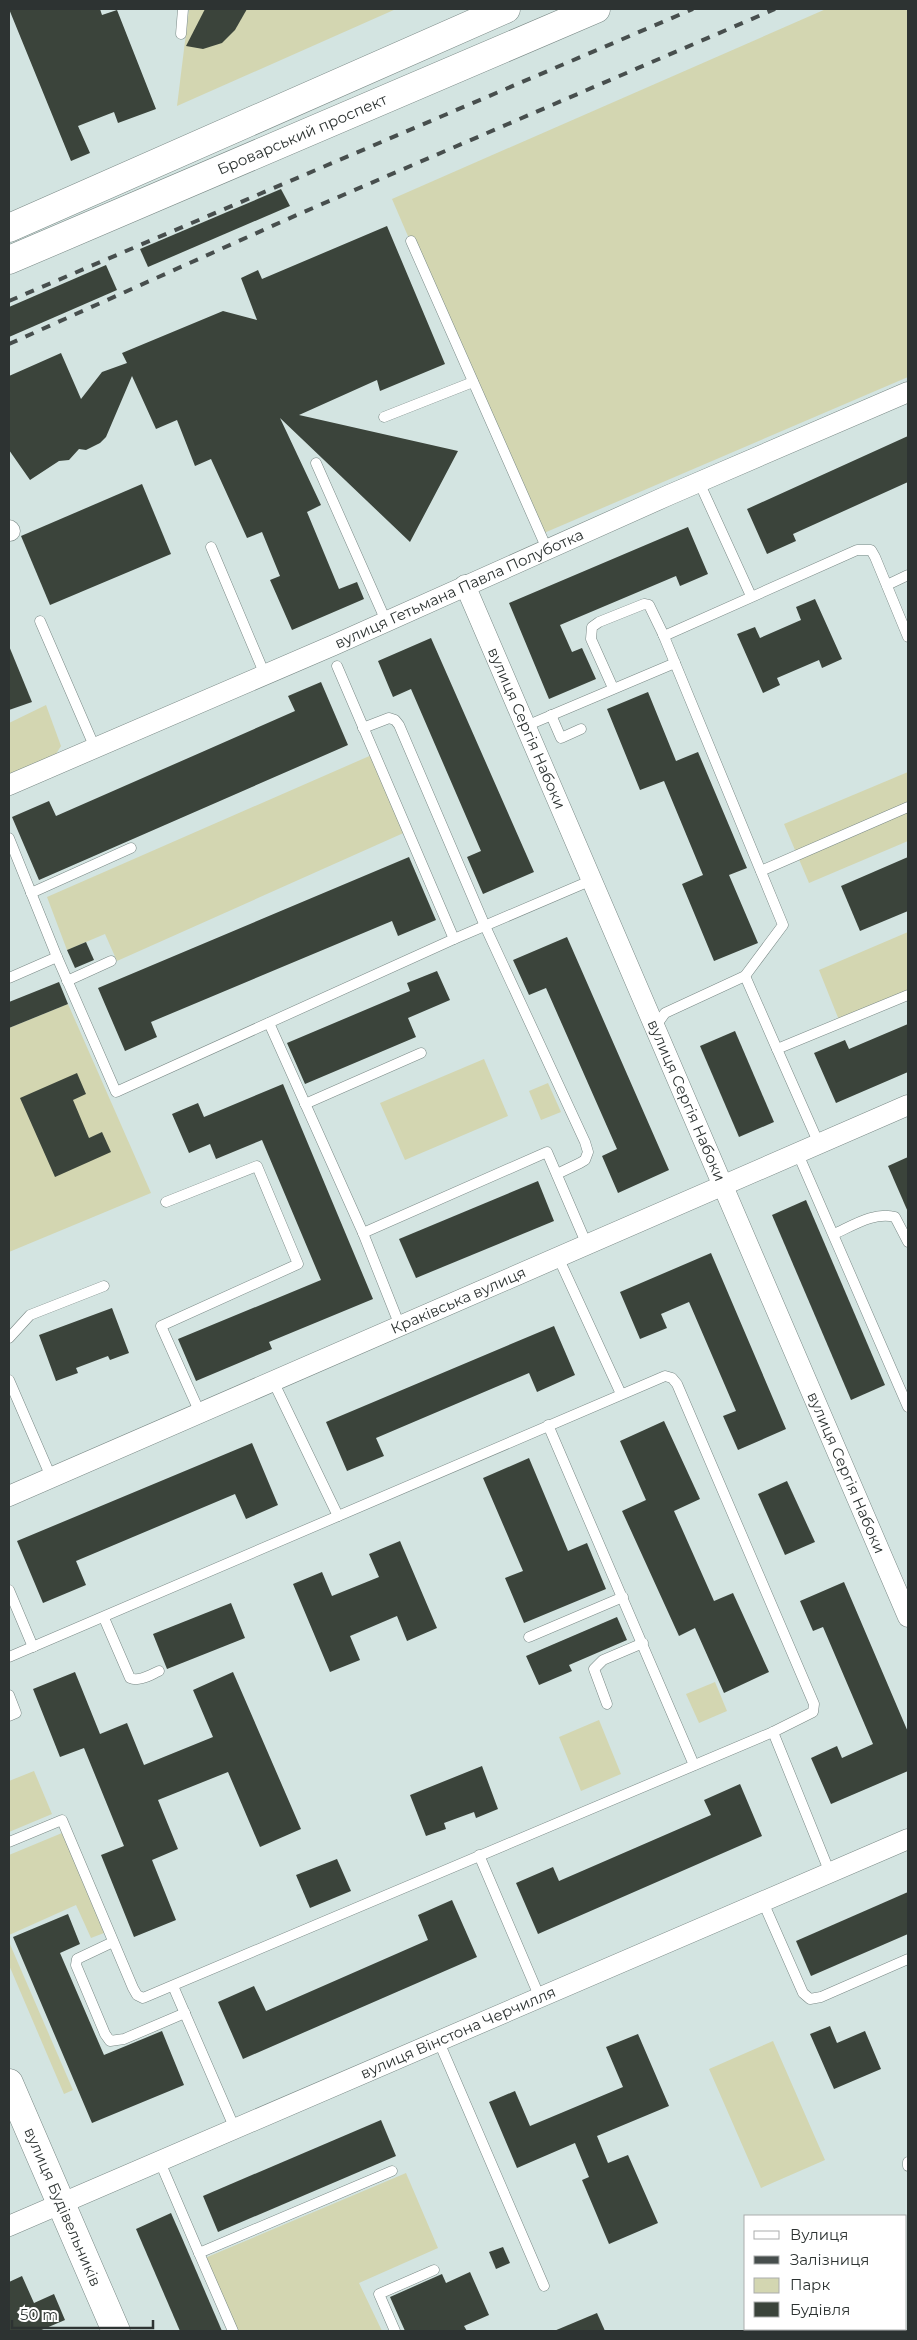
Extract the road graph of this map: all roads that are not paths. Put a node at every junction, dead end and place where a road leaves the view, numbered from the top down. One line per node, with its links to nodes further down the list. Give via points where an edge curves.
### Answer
1 (183, 9): 4 (lane)
2 (506, 9): 5 (main road)
3 (596, 9): 7 (main road, Броварський проспект)
4 (181, 34)
5 (9, 228)
6 (411, 241): 8 (lane)
7 (9, 260)
8 (473, 382): 10 (lane); 14 (lane)
9 (908, 392): 12 (street, вулиця Гетьмана Павла Полуботка)
10 (384, 418)
11 (316, 464): 19 (lane)
12 (699, 482): 14 (street, вулиця Гетьмана Павла Полуботка); 18 (lane)
13 (211, 548): 25 (lane)
14 (547, 549): 16 (street, вулиця Гетьмана Павла Полуботка)
15 (908, 576): 17 (lane)
16 (465, 585): 19 (street, вулиця Гетьмана Павла Полуботка); 28 (street, вулиця Сергія Набоки)
17 (887, 585): 18 (lane, via 871,550 865,548); 22 (lane)
18 (751, 596): 21 (lane)
19 (386, 621): 25 (street, вулиця Гетьмана Павла Полуботка)
20 (40, 622): 31 (lane)
21 (663, 635): 23 (lane); 26 (lane, via 653,611 644,604 592,627 592,639)
22 (908, 637)
23 (676, 663): 26 (lane); 36 (lane)
24 (337, 666): 29 (lane)
25 (265, 675): 31 (street, вулиця Гетьмана Павла Полуботка)
26 (613, 688): 27 (lane)
27 (551, 715): 28 (lane); 30 (lane, via 561,738)
28 (526, 726): 37 (street, вулиця Сергія Набоки)
29 (363, 728): 39 (lane, via 389,718 395,720); 40 (lane)
30 (581, 729)
31 (95, 748): 32 (street, вулиця Гетьмана Павла Полуботка)
32 (9, 785)
33 (908, 807): 36 (lane)
34 (9, 838): 38 (lane)
35 (131, 848): 38 (lane)
36 (761, 871): 43 (lane, via 783,925)
37 (592, 880): 39 (lane); 48 (street, вулиця Сергія Набоки)
38 (31, 893): 41 (lane)
39 (485, 926): 40 (lane); 55 (lane, via 588,1152 580,1164)
40 (454, 939): 47 (lane)
41 (57, 957): 44 (lane); 45 (lane)
42 (111, 961): 45 (lane)
43 (745, 976): 48 (lane, via 665,1013); 49 (lane)
44 (9, 978)
45 (67, 981): 47 (lane, via 116,1092)
46 (908, 995): 49 (lane)
47 (268, 1023): 51 (lane)
48 (655, 1026): 56 (street, вулиця Сергія Набоки)
49 (777, 1049): 53 (lane)
50 (421, 1053): 51 (lane)
51 (305, 1104): 58 (lane)
52 (908, 1105): 53 (street, Краківська вулиця)
53 (818, 1144): 54 (street, Краківська вулиця)
54 (798, 1154): 56 (street, Краківська вулиця); 59 (lane)
55 (557, 1174): 58 (lane, via 547,1152); 61 (lane)
56 (724, 1186): 61 (street, Краківська вулиця); 77 (street, вулиця Сергія Набоки)
57 (166, 1202): 70 (lane, via 257,1166 298,1264 161,1326)
58 (363, 1233): 64 (lane)
59 (834, 1234): 60 (lane, via 887,1214 895,1217); 69 (lane)
60 (908, 1242)
61 (587, 1245): 62 (street, Краківська вулиця)
62 (558, 1257): 64 (street, Краківська вулиця); 68 (lane)
63 (104, 1286): 65 (lane, via 30,1316)
64 (400, 1326): 67 (street, Краківська вулиця)
65 (9, 1338)
66 (9, 1380): 72 (lane)
67 (272, 1381): 70 (street, Краківська вулиця); 74 (lane)
68 (621, 1394): 71 (lane); 87 (lane, via 665,1376 677,1384 812,1695 813,1712)
69 (908, 1407)
70 (200, 1413): 72 (street, Краківська вулиця)
71 (548, 1425): 74 (lane); 76 (lane)
72 (51, 1477): 73 (street, Краківська вулиця)
73 (9, 1496)
74 (338, 1516): 78 (lane)
75 (9, 1590): 81 (lane)
76 (623, 1598): 79 (lane); 80 (lane)
77 (908, 1617)
78 (104, 1618): 81 (lane); 83 (lane, via 130,1678 141,1679)
79 (529, 1638)
80 (642, 1642): 85 (lane, via 603,1660 594,1669); 88 (lane)
81 (33, 1647): 82 (lane)
82 (9, 1657)
83 (159, 1672)
84 (9, 1695): 86 (lane, via 16,1713)
85 (606, 1704)
86 (9, 1716)
87 (773, 1732): 88 (lane); 92 (lane)
88 (694, 1765): 91 (lane)
89 (908, 1839): 92 (street, вулиця Вінстона Черчилля)
90 (9, 1842): 94 (lane, via 62,1820)
91 (479, 1855): 96 (lane); 97 (lane)
92 (830, 1873): 93 (street, вулиця Вінстона Черчилля)
93 (763, 1902): 95 (lane, via 803,1993 810,1999); 97 (street, вулиця Вінстона Черчилля)
94 (113, 1942): 96 (lane, via 137,1995 142,1998); 98 (lane, via 77,1958 76,1964 110,2041 124,2039)
95 (908, 1959)
96 (173, 1986): 98 (lane)
97 (540, 1998): 99 (street, вулиця Вінстона Черчилля)
98 (185, 2013): 101 (lane)
99 (439, 2042): 101 (street, вулиця Вінстона Черчилля); 110 (lane)
100 (9, 2083): 106 (main road, вулиця Будівельників)
101 (235, 2129): 102 (street, вулиця Вінстона Черчилля)
102 (160, 2162): 106 (street, вулиця Вінстона Черчилля); 108 (lane)
103 (908, 2162): 104 (lane)
104 (908, 2166)
105 (392, 2171): 108 (lane)
106 (61, 2204): 107 (street, вулиця Вінстона Черчилля); 111 (main road, вулиця Будівельників)
107 (9, 2226)
108 (199, 2253): 112 (lane)
109 (434, 2270): 113 (lane, via 380,2294)
110 (544, 2286)
111 (116, 2331)
112 (233, 2331)
113 (396, 2331)

